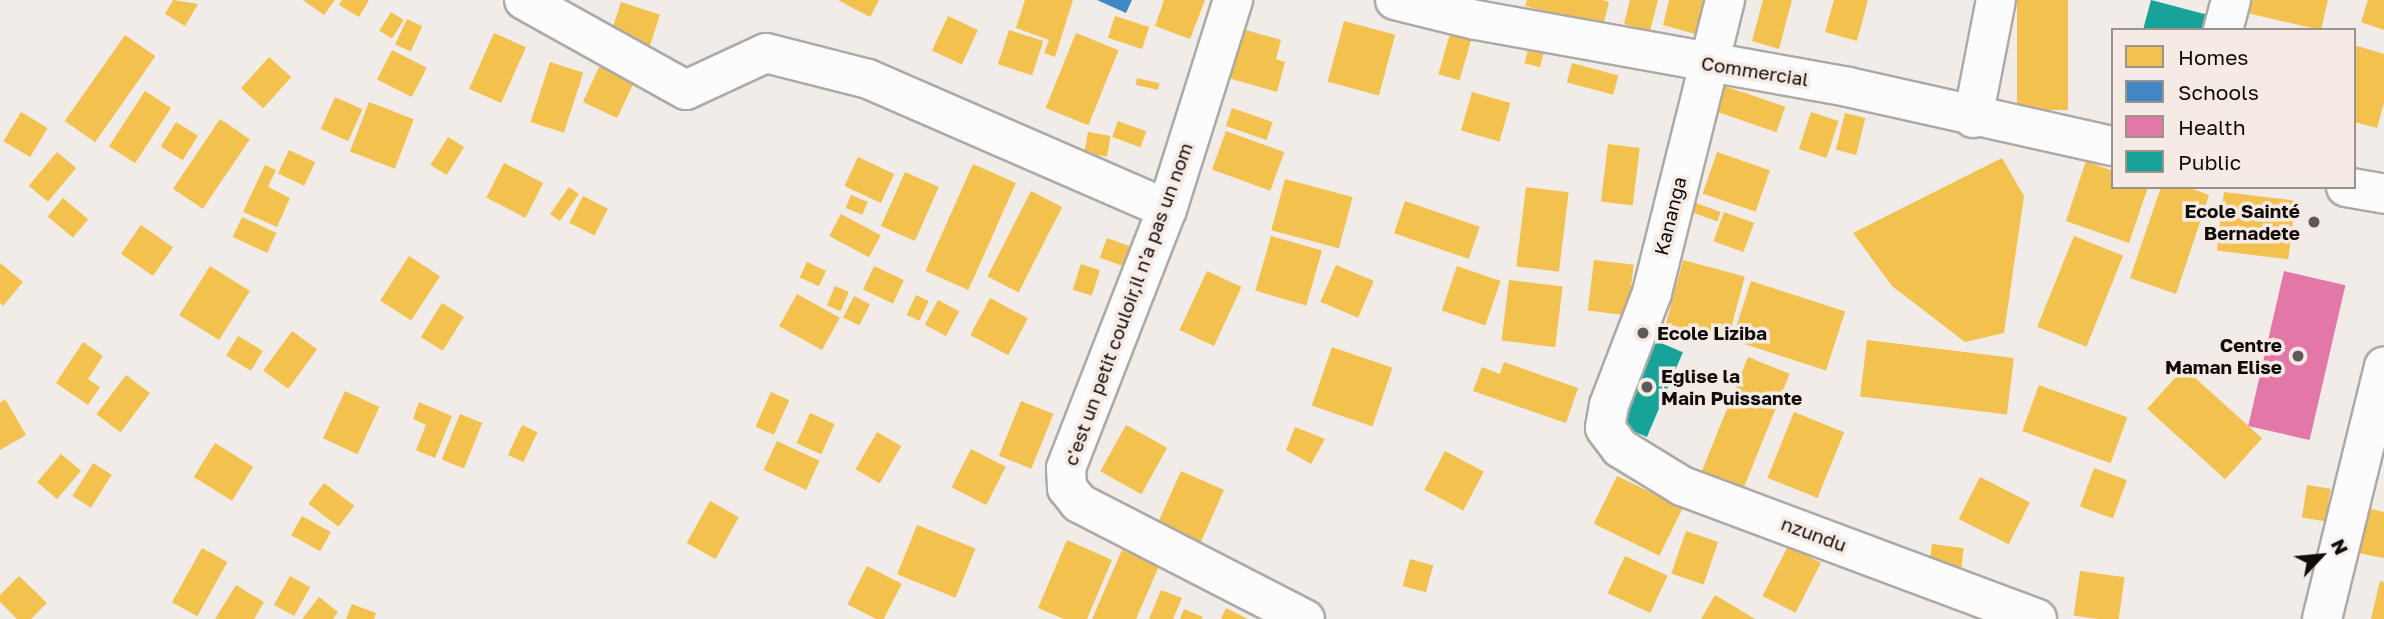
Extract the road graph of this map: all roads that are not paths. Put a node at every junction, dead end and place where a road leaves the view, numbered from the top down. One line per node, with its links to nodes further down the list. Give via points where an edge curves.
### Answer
1 (524, 0): 13 (street, via 686,90 766,53 791,59 868,79)
2 (1233, 0): 13 (street, c'est un petit couloir,il n'a pas un nom)
3 (1395, 0): 8 (street, Commercial)
4 (1725, 0): 8 (street, Kananga)
5 (1996, 0): 9 (street)
6 (2231, 0): 7 (street)
7 (2224, 28)
8 (1711, 64): 9 (street, Commercial, via 1848,87); 15 (street, Kananga, via 1652,293 1609,405)
9 (1973, 118): 10 (street, Commercial)
10 (2111, 146)
11 (2356, 189): 12 (street)
12 (2384, 194)
13 (1167, 208): 16 (street, c'est un petit couloir,il n'a pas un nom, via 1066,468 1066,488 1079,503)
14 (2384, 366): 18 (street)
15 (1605, 428): 17 (street, nzundu, via 1620,448 1682,486)
16 (1305, 619)
17 (2037, 619)
18 (2322, 619)

